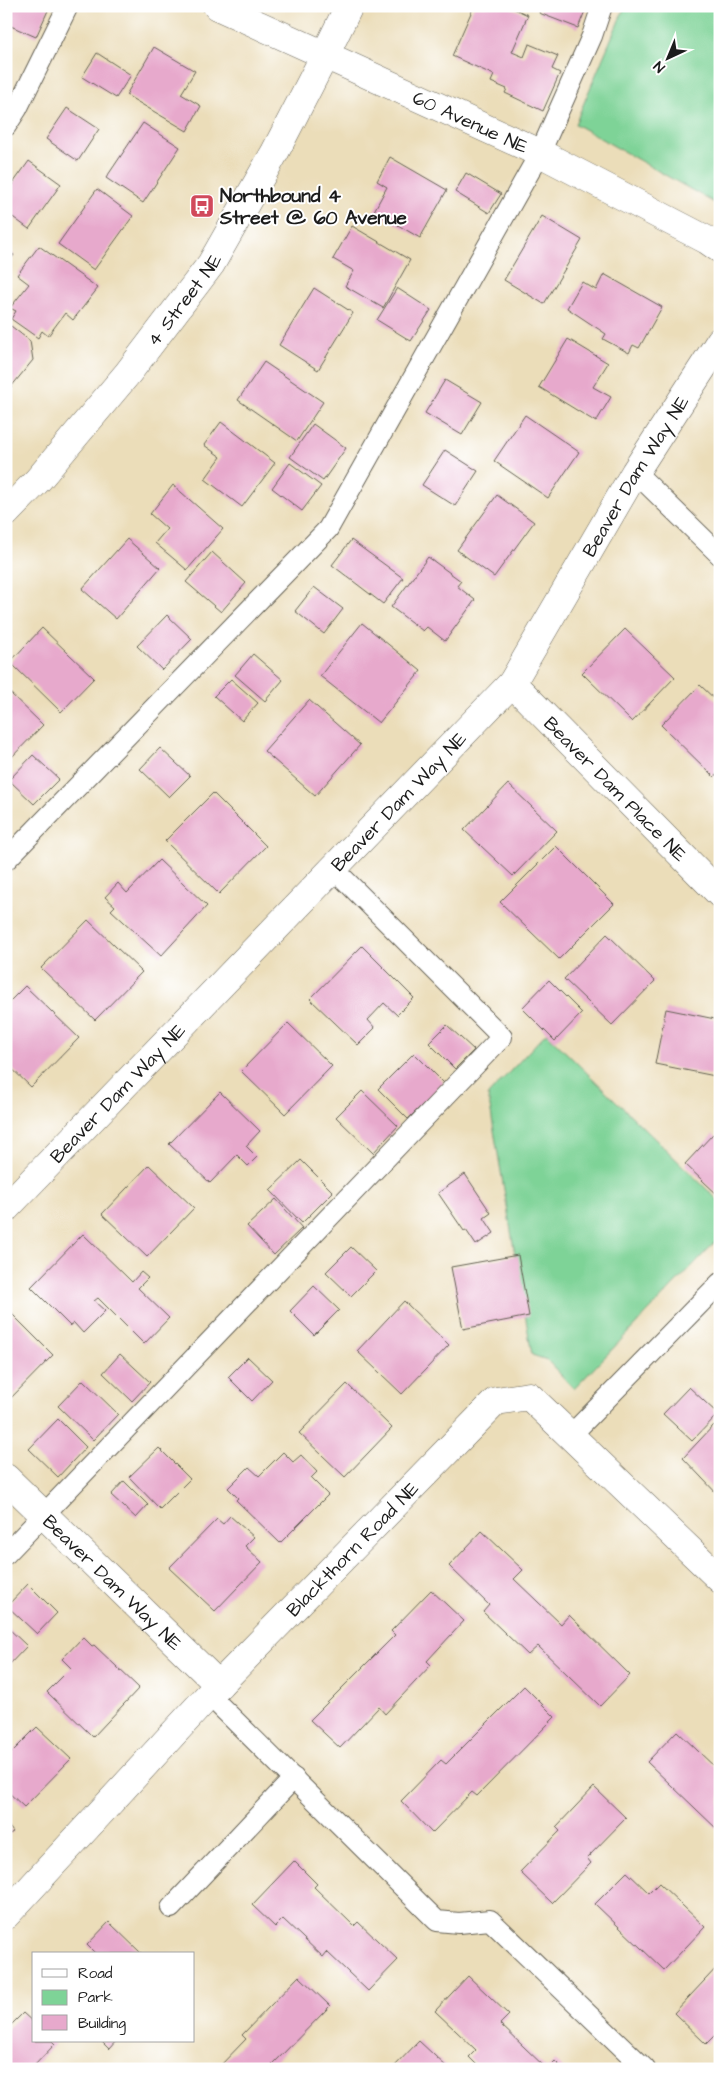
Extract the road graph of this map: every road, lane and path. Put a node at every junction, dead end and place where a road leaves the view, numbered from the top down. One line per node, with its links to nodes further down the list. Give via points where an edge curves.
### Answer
1 (68, 6): 6 (lane)
2 (217, 6): 5 (street, 60 Avenue NE)
3 (349, 6): 5 (street, 4 Street NE)
4 (602, 6): 7 (lane)
5 (325, 55): 7 (street, 60 Avenue NE); 11 (street, 4 Street NE, via 275,152 211,264 128,373)
6 (6, 126)
7 (540, 153): 8 (street, 60 Avenue NE); 14 (lane, via 328,529)
8 (720, 249)
9 (720, 341): 10 (street, Beaver Dam Way NE)
10 (635, 472): 12 (lane); 13 (street, Beaver Dam Way NE)
11 (6, 513)
12 (720, 556)
13 (512, 683): 15 (street, Beaver Dam Way NE); 16 (street, Beaver Dam Place NE)
14 (6, 860)
15 (333, 868): 17 (street, Beaver Dam Way NE); 21 (lane, via 502,1037)
16 (720, 894)
17 (6, 1208)
18 (720, 1283): 19 (lane)
19 (570, 1436): 23 (street, Blackthorn Road NE); 24 (street, Blackthorn Road NE, via 529,1396 496,1402)
20 (6, 1478): 21 (street, Beaver Dam Way NE)
21 (44, 1515): 22 (lane); 24 (street, Beaver Dam Way NE)
22 (6, 1554)
23 (720, 1579)
24 (214, 1690): 25 (lane); 27 (street, Blackthorn Road NE)
25 (294, 1778): 26 (lane); 28 (lane, via 437,1921 490,1920)
26 (171, 1908)
27 (6, 1915)
28 (645, 2069)

